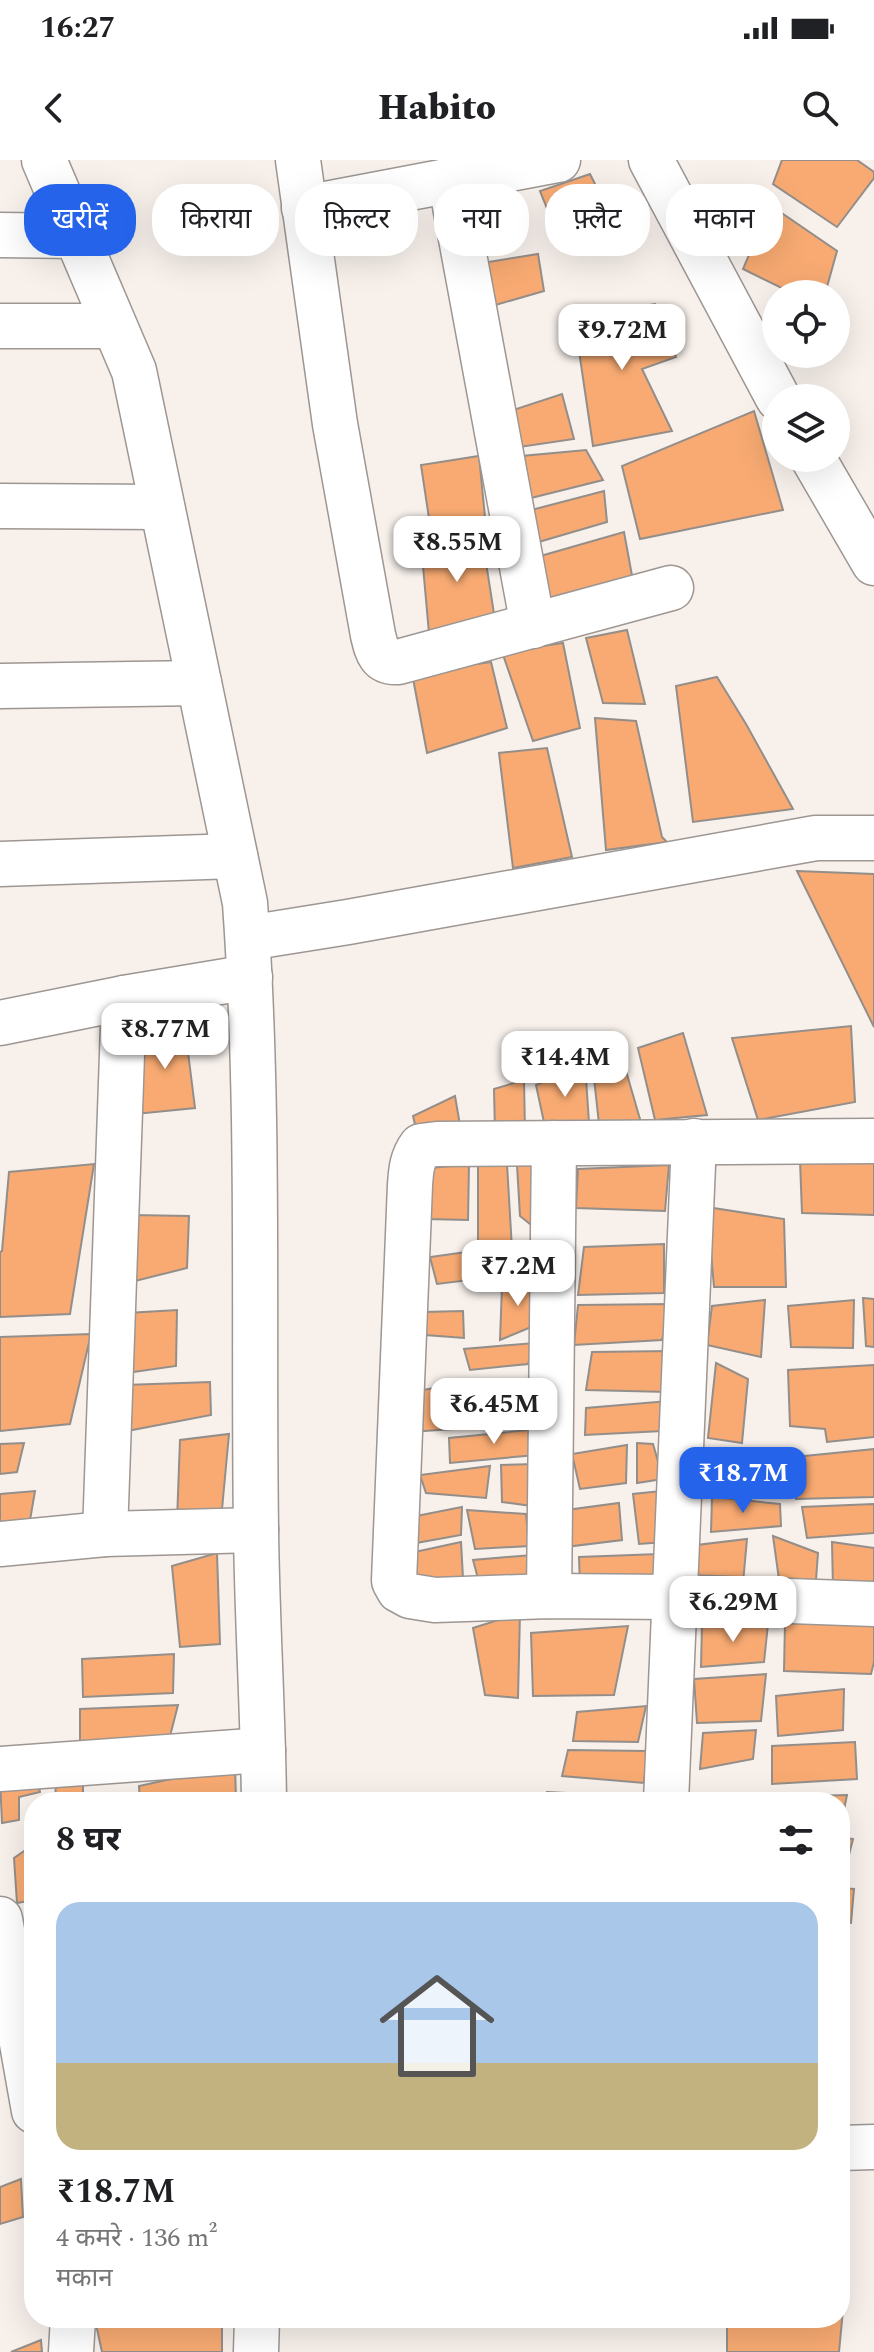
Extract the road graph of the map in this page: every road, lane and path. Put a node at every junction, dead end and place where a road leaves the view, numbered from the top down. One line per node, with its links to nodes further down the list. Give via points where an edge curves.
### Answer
1 (44, 160): 6 (street)
2 (298, 160): 7 (street)
3 (558, 160): 5 (street)
4 (651, 160): 15 (street)
5 (450, 179): 8 (street); 21 (street)
6 (54, 184)
7 (301, 184)
8 (418, 185)
9 (0, 235): 10 (street)
10 (24, 235)
11 (84, 256): 14 (street)
12 (311, 256): 21 (street, via 376,651 382,660 398,662)
13 (0, 326): 14 (street)
14 (114, 326): 18 (street, via 134,371)
15 (771, 384)
16 (821, 472): 19 (street)
17 (0, 506): 18 (street)
18 (162, 507): 22 (street)
19 (874, 563)
20 (671, 588): 21 (street)
21 (533, 626)
22 (199, 683): 23 (street); 25 (street)
23 (0, 686)
24 (874, 838): 27 (street, via 816,838 348,922)
25 (235, 856): 26 (street); 27 (street)
26 (0, 864)
27 (257, 949): 28 (street); 33 (street)
28 (124, 998): 29 (street); 34 (street)
29 (0, 1023)
30 (694, 1141): 31 (street); 32 (street); 37 (street)
31 (874, 1141)
32 (554, 1143): 36 (street); 36 (street, via 437,1144 421,1146 415,1155 394,1581 399,1590 435,1600)
33 (256, 1530): 34 (street); 39 (street)
34 (105, 1534): 35 (street)
35 (0, 1544)
36 (549, 1596): 37 (street)
37 (674, 1597): 38 (street); 42 (street)
38 (874, 1604)
39 (263, 1750): 40 (street); 41 (street)
40 (0, 1769)
41 (264, 1792)
42 (666, 1792)
43 (0, 1919): 44 (street)
44 (24, 2010)
45 (874, 2147): 46 (street)
46 (850, 2148)
47 (72, 2328): 49 (street)
48 (257, 2328): 50 (street)
49 (71, 2352)
50 (256, 2352)

